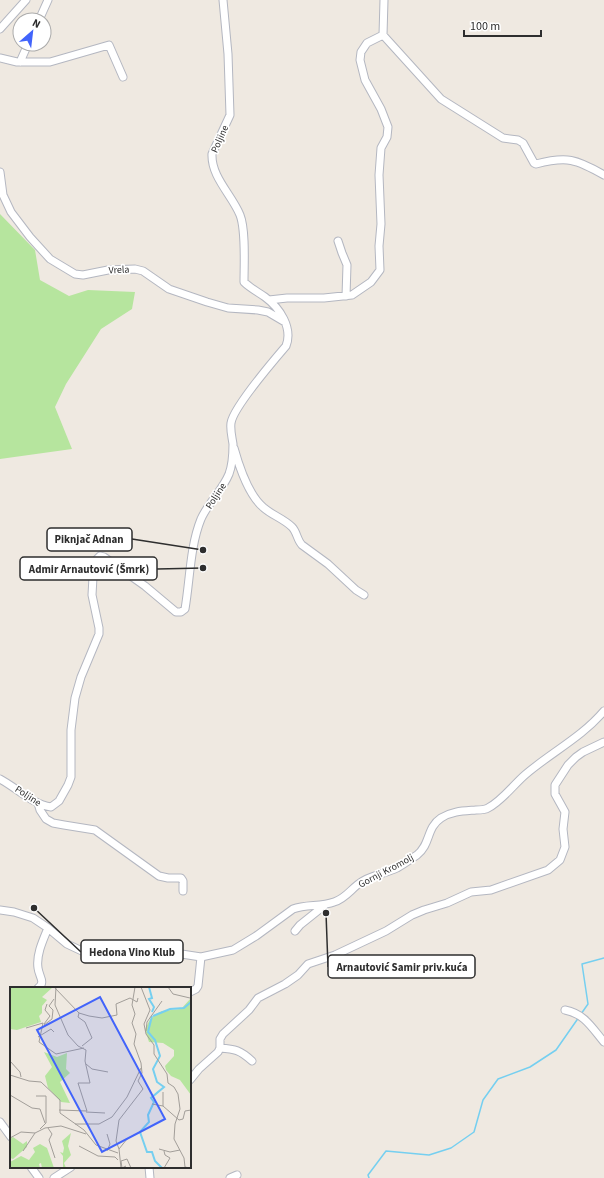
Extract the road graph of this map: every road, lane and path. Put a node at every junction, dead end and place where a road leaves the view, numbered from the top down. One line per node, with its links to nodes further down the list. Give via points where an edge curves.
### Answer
1 (26, 0): 6 (street)
2 (48, 0): 5 (street)
3 (223, 0): 16 (street, Poljine, via 230,115 212,154 212,160 243,224 244,282)
4 (384, 0): 7 (street)
5 (43, 12)
6 (0, 29)
7 (383, 35): 13 (street, via 441,99 503,138 523,143 534,164 570,159); 15 (street, via 367,43 361,52 360,60 366,80 388,127 387,137 381,148 379,175 380,270 371,282 352,295)
8 (24, 52): 10 (street)
9 (0, 58): 10 (street)
10 (20, 62): 11 (street, via 50,62 109,45)
11 (123, 77)
12 (0, 172): 17 (street, Vrela, via 3,195 11,212 50,259 75,274 108,270 143,271 169,289 228,308 268,312)
13 (604, 175)
14 (338, 241): 15 (street, via 347,265)
15 (346, 296): 16 (street)
16 (269, 300): 17 (street, Poljine)
17 (285, 322): 18 (street, Poljine, via 288,340 286,346 234,414 231,422)
18 (233, 444): 19 (street, via 248,487 262,507 292,526 302,545); 23 (street, Poljine, via 229,474 204,513 197,532 186,609 176,612 104,557 100,556 97,559 92,576 92,595 99,634 75,698 71,730 71,777 60,801 51,808)
19 (364, 595)
20 (604, 711): 25 (street, Gornji Kromolj, via 595,722 525,775 492,806 485,810 448,814 434,823 425,848 410,860 397,868 363,881 346,896)
21 (604, 742): 34 (street, via 576,757 555,785 555,794 565,812 565,847 560,860 548,870 491,890 471,892 448,903 424,910 335,955 308,964 285,984 258,998 223,1034)
22 (0, 779): 23 (street, Poljine)
23 (38, 803): 24 (street, via 46,819 53,823 95,830 159,876 181,878)
24 (183, 891)
25 (327, 904): 28 (street); 29 (street, Gornji Kromolj, via 293,909 233,950)
26 (0, 910): 27 (street, Gornji Kromolj, via 33,918)
27 (48, 928): 29 (street, Gornji Kromolj, via 67,944 102,957 175,953); 30 (street, via 40,947 38,968 43,982)
28 (296, 931)
29 (201, 957): 31 (street, via 198,986)
30 (39, 987)
31 (191, 992)
32 (565, 1010): 33 (street, via 579,1015)
33 (604, 1042)
34 (220, 1048): 35 (street, via 240,1051); 36 (street)
35 (252, 1061)
36 (191, 1079)
37 (0, 1122): 38 (street)
38 (10, 1136)
39 (32, 1168): 42 (street)
40 (69, 1168): 43 (street)
41 (149, 1168): 44 (street)
42 (39, 1178)
43 (54, 1178)
44 (150, 1178)

